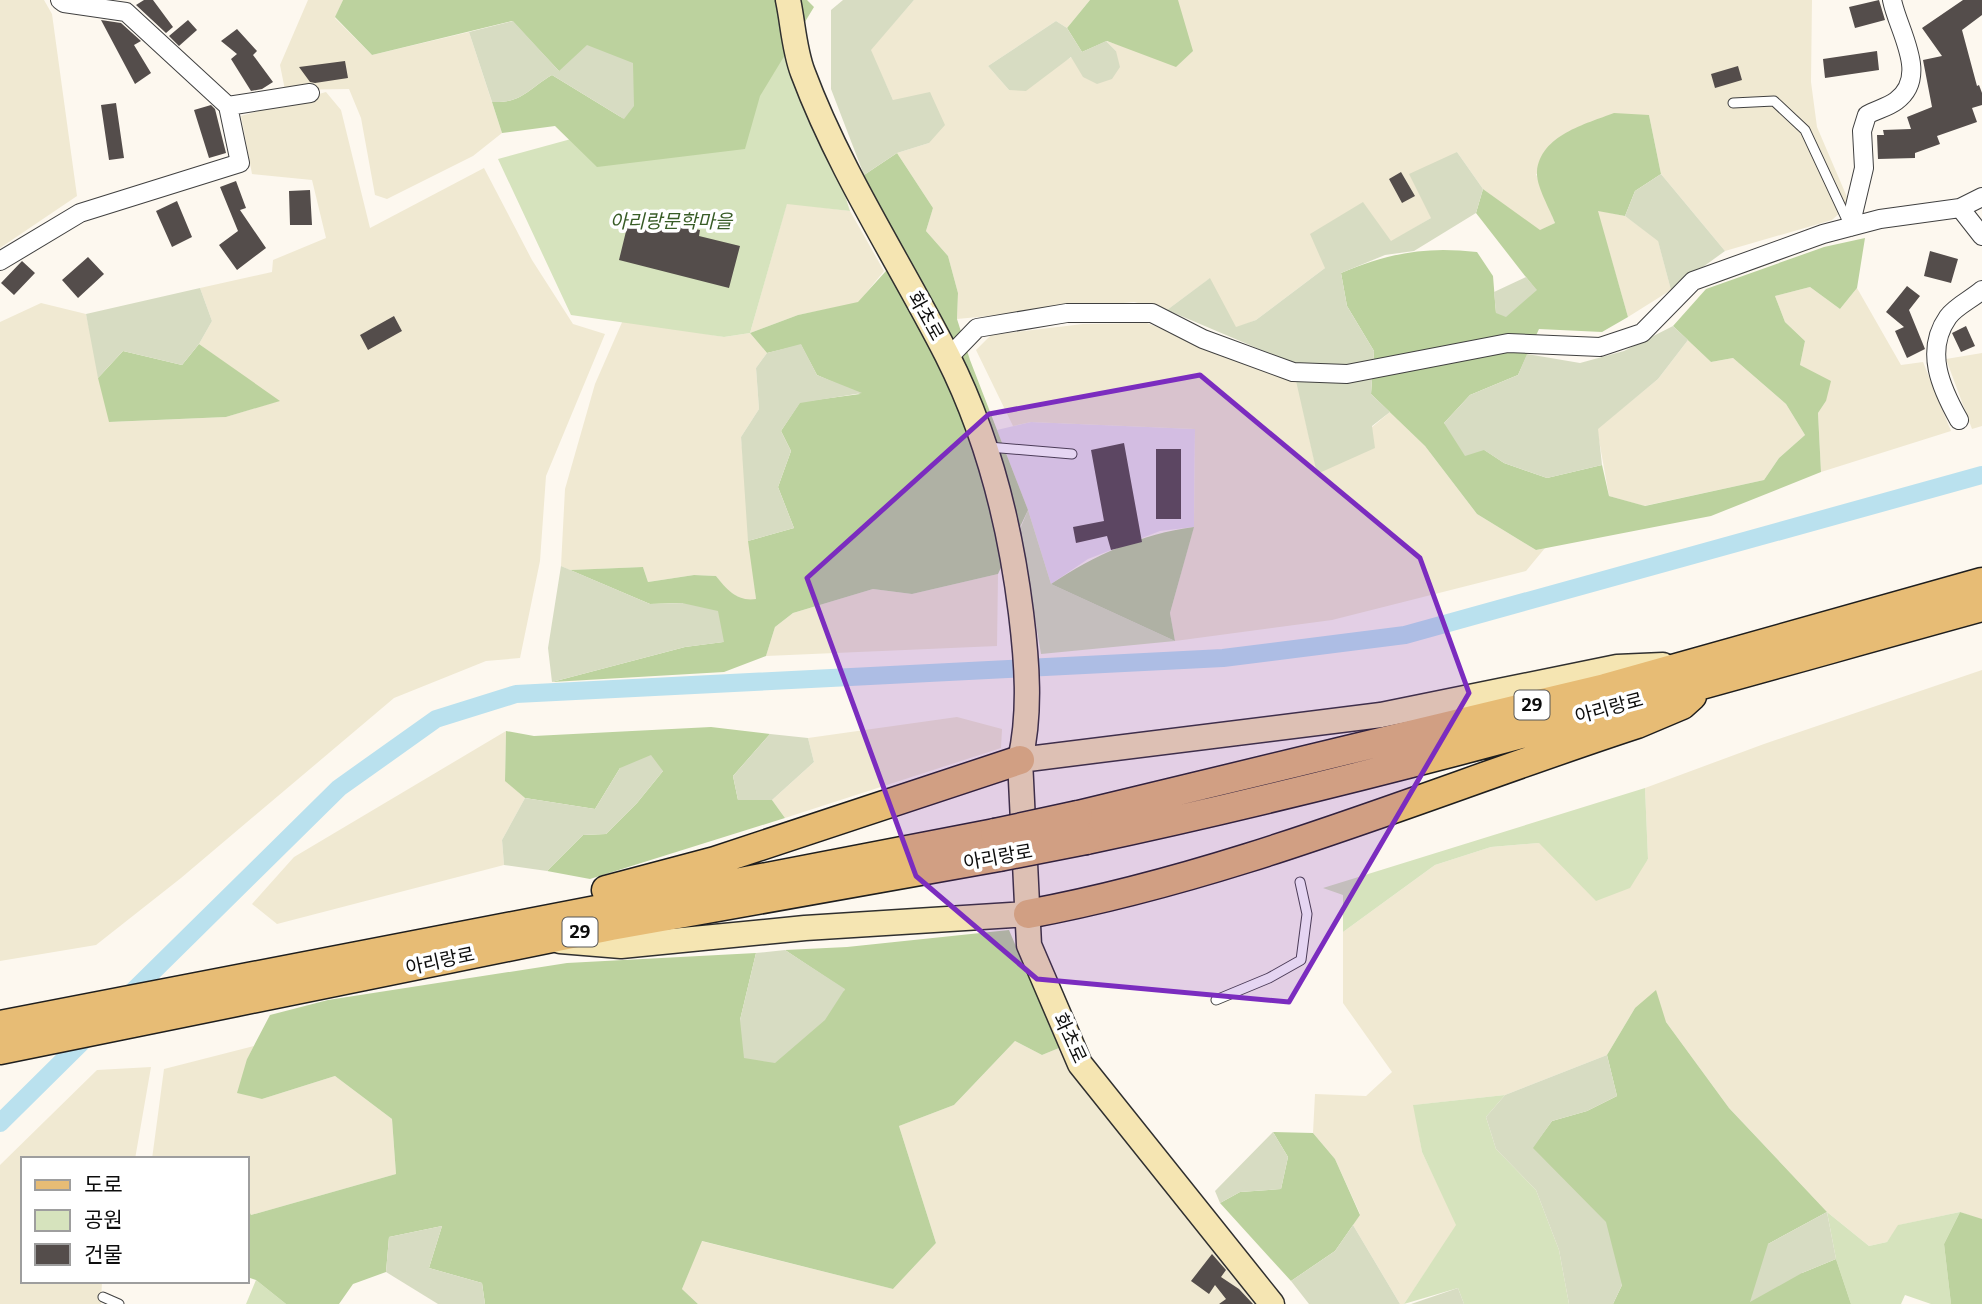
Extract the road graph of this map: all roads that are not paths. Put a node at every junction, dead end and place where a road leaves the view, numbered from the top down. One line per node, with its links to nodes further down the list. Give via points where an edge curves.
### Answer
1 (60, 0): 4 (street)
2 (788, 0): 14 (street, 화초로, via 802,71 861,199)
3 (1892, 0): 10 (street, via 1909,51 1911,81 1897,100 1867,115 1862,131 1864,168)
4 (78, 3): 7 (street, via 126,12)
5 (310, 93): 7 (street)
6 (1733, 103): 10 (lane, via 1774,101 1805,130)
7 (228, 106): 12 (street, via 240,163 80,213)
8 (1982, 197): 9 (street)
9 (1960, 208): 10 (street); 11 (street)
10 (1850, 227): 14 (street, via 1693,281 1642,332 1600,347 1508,343 1347,374 1293,372 1203,339 1152,313 1067,313 977,328)
11 (1982, 236)
12 (0, 261)
13 (1982, 290): 15 (street, via 1949,316 1935,345 1940,386)
14 (948, 358): 16 (street, 화초로)
15 (1959, 420)
16 (984, 447): 17 (lane); 21 (street, 화초로, via 1014,555 1025,646 1027,731)
17 (1072, 454)
18 (1982, 582): 20 (main road, 아리랑로 / 29)
19 (1982, 607): 20 (main road, 아리랑로 / 29)
20 (1701, 672): 21 (street, via 1617,667 1381,715); 23 (main road, via 1682,705 1637,724 1243,860 1110,899); 24 (main road, 아리랑로 / 29, bridge, via 1323,785 1206,815 1082,828)
21 (1020, 761): 23 (street, 화초로); 24 (main road, via 715,861 578,900)
22 (1300, 882): 25 (lane, via 1307,914 1301,960)
23 (1028, 915): 24 (street, via 805,928 621,946); 30 (street, 화초로, via 1029,945 1080,1064)
24 (543, 929): 26 (main road, 아리랑로 / 29); 27 (main road, 아리랑로 / 29, via 163,1018)
25 (1216, 1000)
26 (0, 1025)
27 (11, 1048)
28 (103, 1297): 29 (lane)
29 (119, 1304)
30 (1272, 1304)

